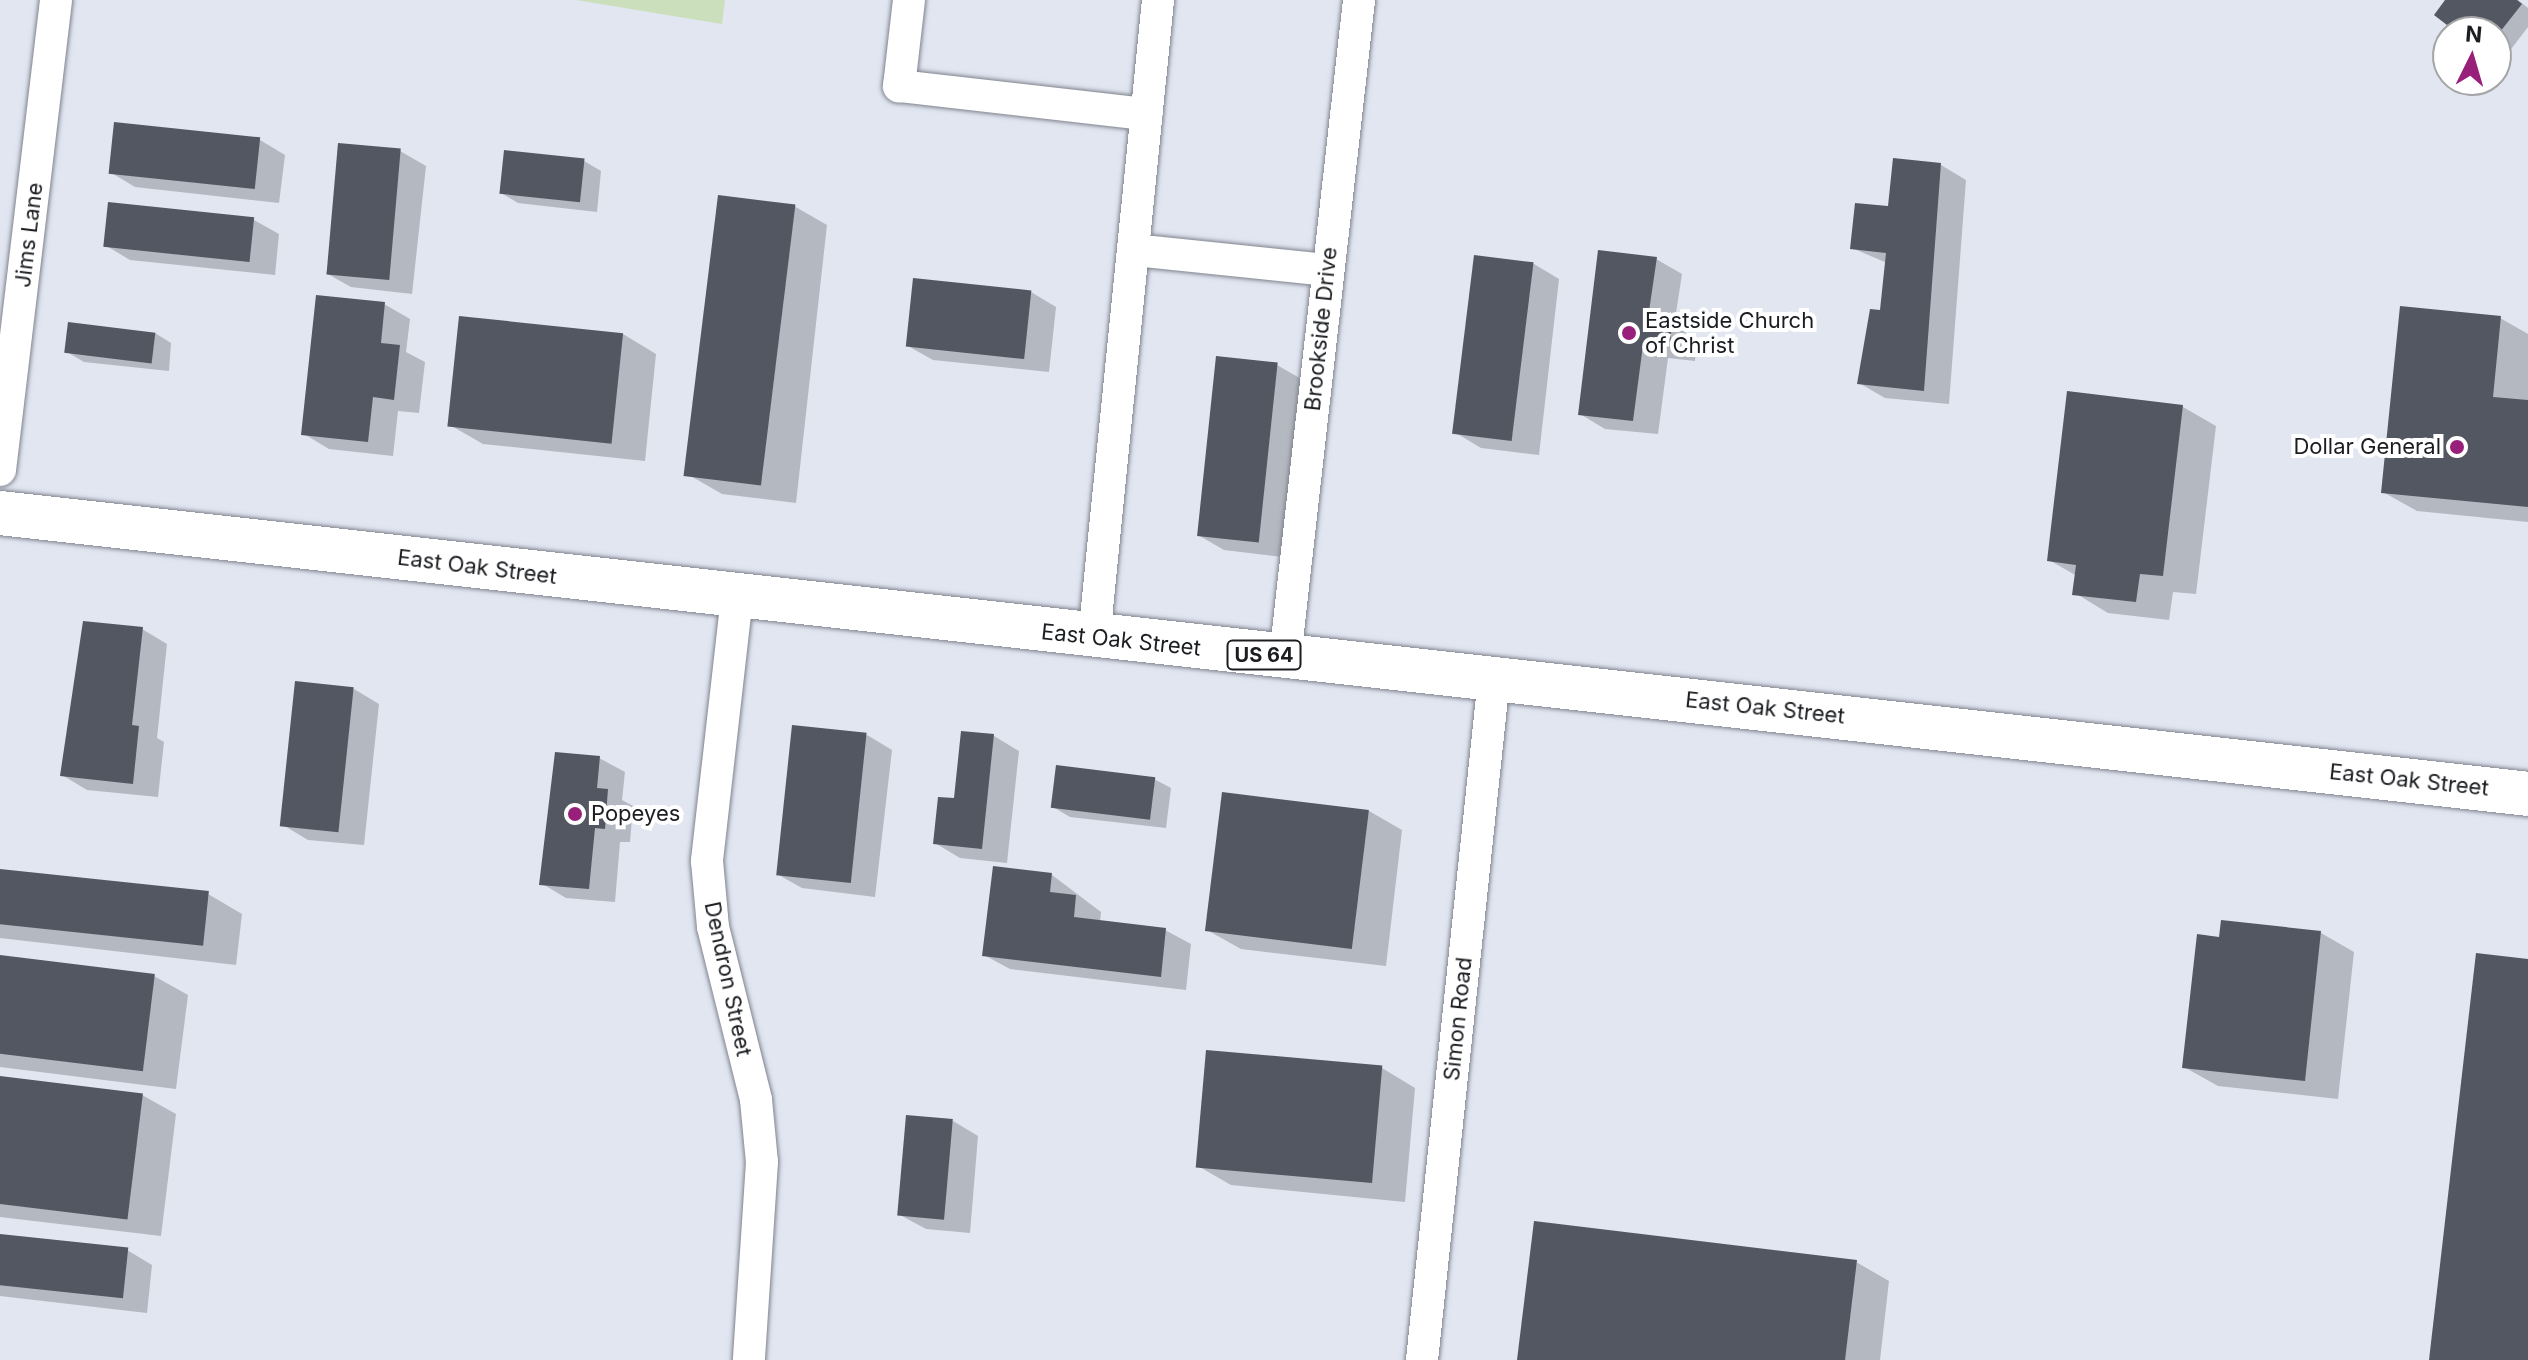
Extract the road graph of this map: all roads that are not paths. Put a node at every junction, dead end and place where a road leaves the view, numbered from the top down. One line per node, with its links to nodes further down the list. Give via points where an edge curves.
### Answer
1 (56, 0): 8 (street, Jims Lane)
2 (909, 0): 5 (street, via 899,86)
3 (1158, 0): 5 (street)
4 (1359, 0): 7 (street, Brookside Drive)
5 (1146, 114): 6 (street)
6 (1134, 250): 7 (street); 11 (street)
7 (1327, 270): 12 (street, Brookside Drive)
8 (0, 470)
9 (0, 513): 10 (highway, East Oak Street / US 64)
10 (737, 597): 11 (highway, East Oak Street / US 64); 15 (street, Dendron Street, via 707,861 713,927 756,1100 762,1162)
11 (1094, 638): 12 (highway, East Oak Street / US 64)
12 (1285, 658): 13 (highway, East Oak Street / US 64)
13 (1494, 678): 14 (highway, East Oak Street / US 64); 16 (street, Simon Road)
14 (2528, 794)
15 (749, 1360)
16 (1422, 1360)

